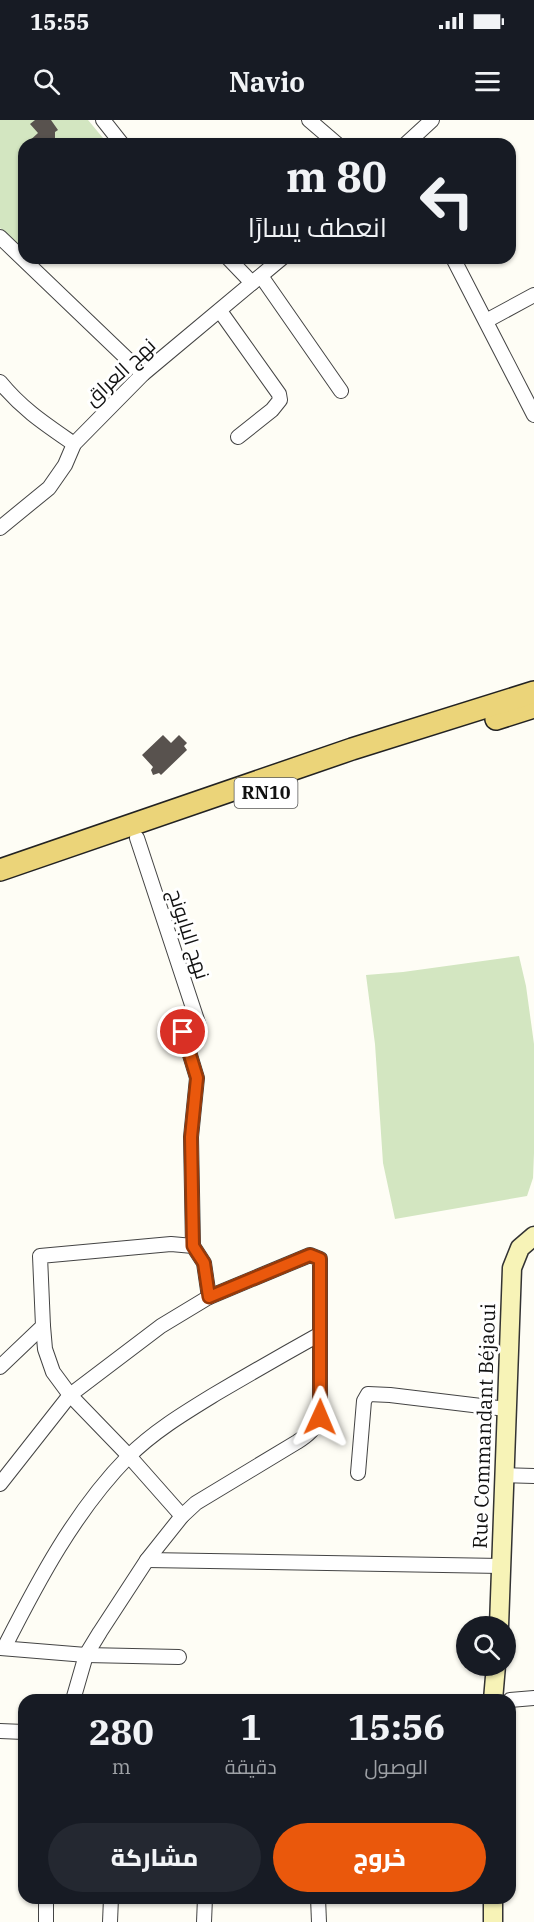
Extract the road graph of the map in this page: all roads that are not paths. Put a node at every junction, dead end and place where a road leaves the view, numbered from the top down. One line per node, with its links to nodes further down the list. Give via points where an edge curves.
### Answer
1 (103, 120): 4 (street)
2 (309, 120): 5 (street)
3 (432, 120): 6 (street)
4 (117, 138)
5 (330, 138)
6 (412, 138)
7 (0, 237): 8 (street)
8 (18, 254)
9 (28, 264): 17 (street)
10 (236, 264): 13 (street)
11 (275, 264): 13 (street, نهج العراق)
12 (456, 264): 16 (street)
13 (257, 279): 15 (street, نهج العراق); 19 (street)
14 (534, 295): 16 (street)
15 (220, 311): 17 (street, نهج العراق); 21 (street, via 276,388 280,400)
16 (486, 321): 20 (street)
17 (143, 374): 22 (street, نهج العراق)
18 (0, 382): 22 (street, via 34,417)
19 (341, 391)
20 (534, 412)
21 (238, 436)
22 (74, 444): 23 (street, نهج العراق, via 49,488)
23 (0, 528)
24 (534, 692): 27 (main road, RN10, via 352,749)
25 (534, 707): 26 (main road, RN10, via 356,762)
26 (137, 838): 28 (main road, RN10); 30 (street, نهج البابونج, via 199,1026 183,1032 197,1078 191,1137)
27 (0, 870)
28 (0, 885)
29 (534, 1236): 36 (street, Rue Commandant Béjaoui, via 520,1248 512,1268)
30 (193, 1246): 31 (street, via 204,1263); 32 (street, via 171,1244 40,1256)
31 (209, 1297): 33 (street, via 310,1255 316,1256 320,1259); 35 (street, via 161,1326)
32 (43, 1326): 34 (street); 35 (street, via 53,1372)
33 (320, 1334): 37 (street, via 172,1420); 42 (street, via 320,1417 316,1426)
34 (0, 1367)
35 (70, 1395): 37 (street); 41 (street)
36 (506, 1409): 38 (street, via 368,1394 364,1401); 39 (street, Rue Commandant Béjaoui)
37 (129, 1456): 42 (street); 46 (street, via 88,1505)
38 (358, 1473)
39 (503, 1476): 40 (street); 44 (street, Rue Commandant Béjaoui)
40 (534, 1476)
41 (0, 1485)
42 (182, 1516): 43 (street)
43 (147, 1560): 44 (street); 47 (street)
44 (501, 1566): 45 (street, Rue Commandant Béjaoui)
45 (499, 1616)
46 (2, 1648): 47 (street)
47 (86, 1655): 48 (street); 50 (street)
48 (178, 1657)
49 (495, 1676): 51 (street)
50 (75, 1694)
51 (494, 1694)
52 (534, 1698): 53 (street)
53 (516, 1700)
54 (0, 1731): 55 (street)
55 (18, 1732)
56 (46, 1904): 61 (street)
57 (111, 1904): 62 (street)
58 (205, 1904): 63 (street)
59 (318, 1904): 64 (street)
60 (493, 1904): 65 (street)
61 (46, 1922)
62 (110, 1922)
63 (204, 1922)
64 (319, 1922)
65 (494, 1922)

